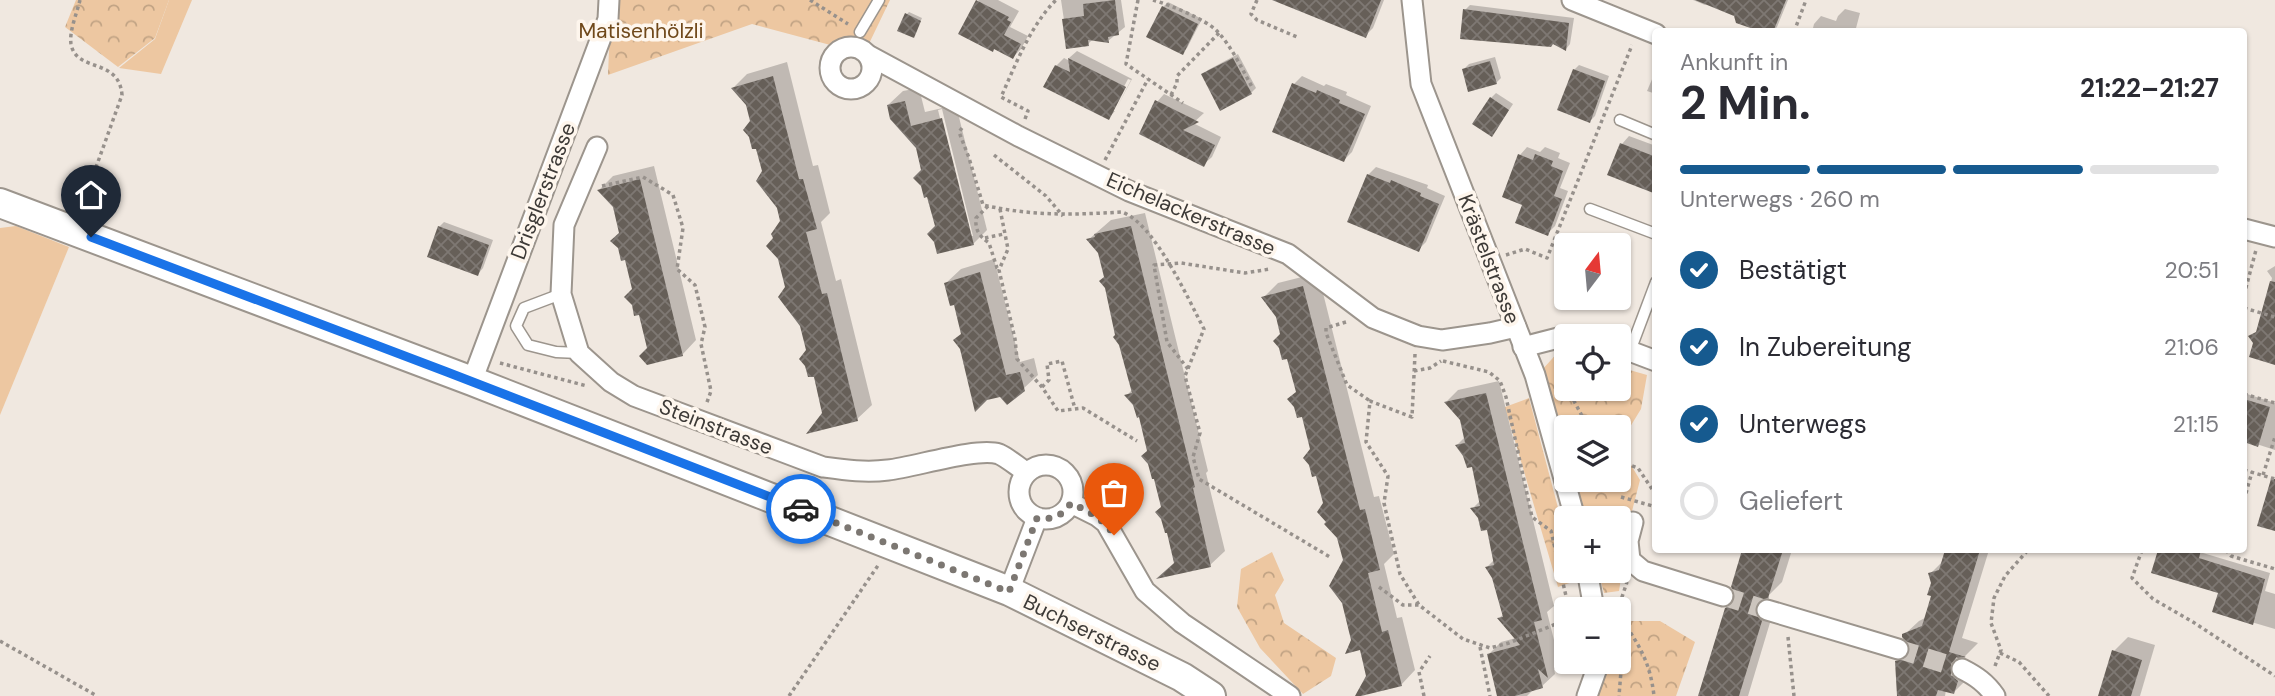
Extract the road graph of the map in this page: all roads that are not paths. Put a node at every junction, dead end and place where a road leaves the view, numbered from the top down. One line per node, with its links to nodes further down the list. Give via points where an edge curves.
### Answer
1 (609, 0): 23 (street, Drisglerstrasse, via 608,19)
2 (879, 0): 6 (lane)
3 (1412, 0): 16 (street, Krästelstrasse, via 1420,84)
4 (1572, 0): 5 (street)
5 (1647, 31)
6 (860, 32)
7 (870, 56): 16 (street, Eichelackerstrasse, via 1129,191 1288,254 1373,318 1442,340)
8 (1620, 120): 9 (lane)
9 (1652, 133)
10 (597, 148): 15 (street, via 564,225)
11 (0, 203): 23 (main road, Buchserstrasse)
12 (1590, 209): 13 (lane)
13 (1652, 232)
14 (1652, 290): 17 (lane)
15 (561, 293): 21 (street); 21 (lane, via 524,308 516,326 528,345)
16 (1516, 327): 19 (street, Krästelstrasse)
17 (1631, 334)
18 (1554, 339): 19 (street)
19 (1523, 347): 26 (street, Krästelstrasse)
20 (1631, 352): 22 (street)
21 (579, 353): 24 (street, Steinstrasse, via 634,396 823,467 885,471 972,453 999,454)
22 (1652, 360)
23 (472, 381): 29 (main road, Buchserstrasse)
24 (1027, 472): 25 (street, via 1044,464 1062,469 1073,484); 27 (street, via 1018,494 1024,508)
25 (1071, 503): 27 (street, via 1058,517); 36 (street, via 1106,523 1145,591 1164,608)
26 (1571, 506)
27 (1037, 518): 29 (street)
28 (1633, 522): 30 (street, via 1630,560 1643,571)
29 (1009, 592): 35 (main road, Buchserstrasse, via 1182,677)
30 (1723, 596)
31 (1767, 610): 32 (street)
32 (1898, 649)
33 (1962, 669): 38 (street)
34 (1595, 674): 37 (street)
35 (1211, 696)
36 (1290, 696)
37 (1587, 696)
38 (1995, 696)

